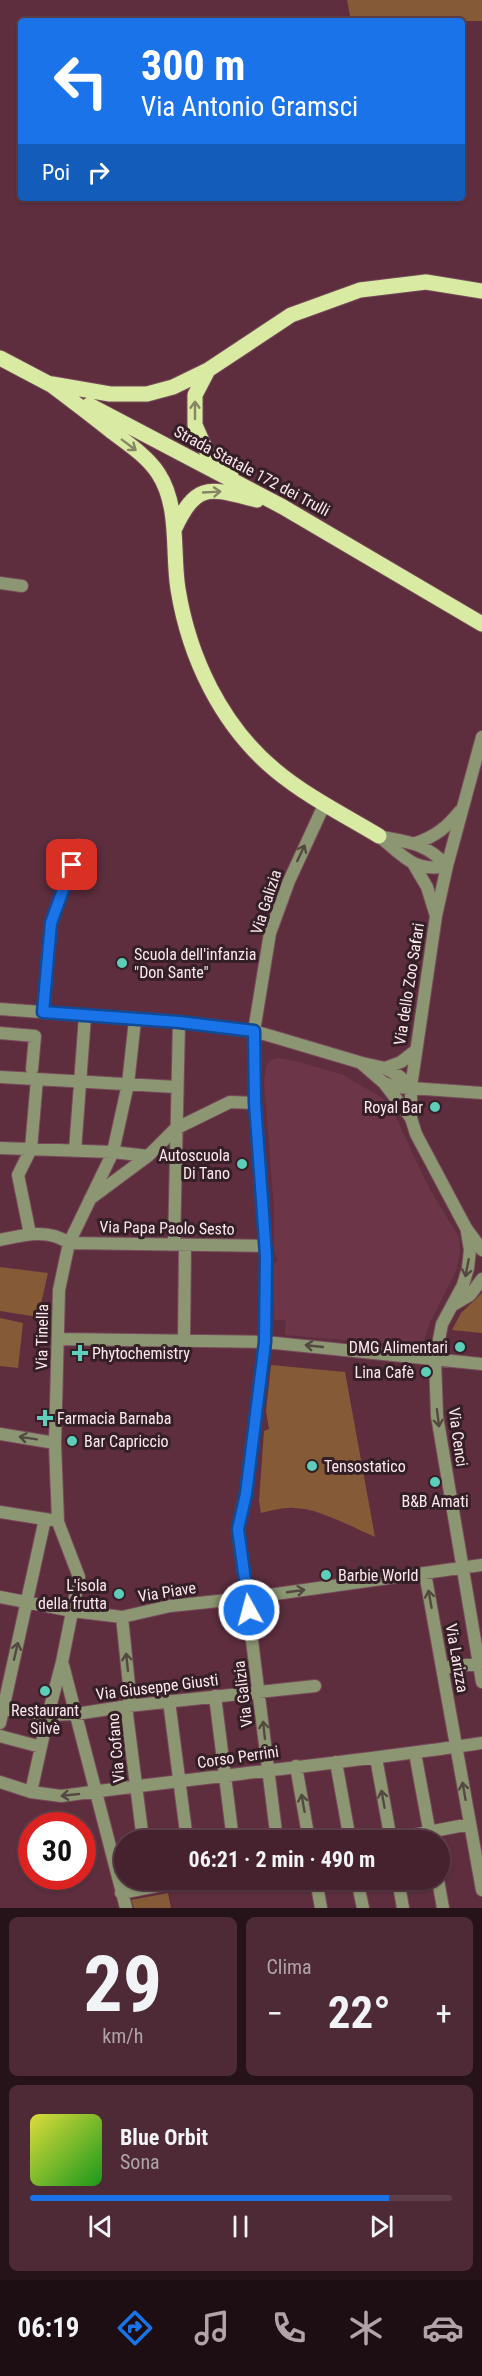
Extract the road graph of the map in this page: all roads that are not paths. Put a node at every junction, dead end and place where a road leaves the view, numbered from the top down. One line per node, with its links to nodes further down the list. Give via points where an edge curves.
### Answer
1 (482, 291): 3 (main road, via 426,282 360,290 291,315)
2 (0, 358): 4 (main road, Strada Statale 172 dei Trulli)
3 (208, 370): 4 (main road, via 173,387 147,394 110,394); 5 (main road, one-way to 3, via 206,450 195,425 195,395)
4 (50, 384): 5 (main road, Strada Statale 172 dei Trulli); 7 (main road, one-way to 7, via 140,453 159,474)
5 (248, 489): 6 (main road, Strada Statale 172 dei Trulli)
6 (283, 507): 7 (main road, one-way to 6, via 184,508 204,492 217,491); 10 (main road, Strada Statale 172 dei Trulli)
7 (174, 530): 12 (main road, via 178,588 191,646 217,702 245,740 275,770)
8 (0, 583): 9 (street)
9 (22, 586)
10 (482, 624)
11 (482, 736): 13 (street, Via dello Zoo Safari)
12 (325, 803): 14 (main road); 25 (street, Via Galizia, one-way to 12, via 270,933)
13 (463, 808): 15 (street, via 448,826); 18 (street, Via dello Zoo Safari)
14 (379, 836): 15 (street); 17 (street)
15 (416, 843): 18 (street, via 435,853)
16 (79, 845): 21 (street, via 51,923)
17 (414, 865): 18 (street, via 430,870); 19 (street, via 427,887)
18 (447, 866): 19 (street, Via dello Zoo Safari)
19 (436, 916): 27 (street, Via dello Zoo Safari)
20 (0, 1009): 21 (street)
21 (43, 1012): 22 (street)
22 (84, 1016): 23 (street); 32 (street)
23 (135, 1020): 24 (street); 34 (street, Via Tinella)
24 (179, 1022): 25 (street); 36 (street)
25 (254, 1031): 28 (street); 38 (street, Via Galizia)
26 (0, 1033): 30 (street, via 35,1036)
27 (415, 1051): 29 (street); 35 (street, Via dello Zoo Safari)
28 (362, 1063): 29 (street); 33 (street)
29 (385, 1068): 35 (street)
30 (34, 1074): 31 (street); 32 (street); 42 (street)
31 (0, 1077)
32 (80, 1082): 34 (street); 43 (street)
33 (384, 1083): 35 (street); 39 (street)
34 (128, 1084): 36 (street); 44 (street, Via Tinella)
35 (411, 1087): 37 (street); 39 (street, Via dello Zoo Safari)
36 (177, 1088): 40 (street)
37 (482, 1093)
38 (255, 1103): 40 (street, via 230,1102); 52 (street, Via Galizia)
39 (411, 1118): 47 (street, Via dello Zoo Safari)
40 (175, 1129): 45 (street); 51 (street)
41 (0, 1148): 42 (street)
42 (31, 1149): 43 (street); 48 (street, via 18,1175)
43 (75, 1150): 44 (street)
44 (113, 1152): 45 (street); 46 (street, Via Tinella)
45 (148, 1156): 46 (street)
46 (89, 1200): 50 (street, Via Tinella)
47 (466, 1228): 53 (street); 55 (street, Via Cenci, one-way to 55, via 468,1268)
48 (30, 1234): 49 (street, Via Papa Paolo Sesto); 50 (street, Via Papa Paolo Sesto, via 58,1235)
49 (0, 1240)
50 (69, 1243): 51 (street, Via Papa Paolo Sesto); 56 (street, Via Tinella, via 58,1290)
51 (180, 1245): 52 (street, Via Papa Paolo Sesto); 57 (street)
52 (265, 1246): 58 (street, Via Galizia)
53 (482, 1250)
54 (482, 1279): 55 (street, Via Cenci, via 470,1295)
55 (452, 1306): 59 (street, Via Cenci, via 442,1324)
56 (59, 1340): 57 (street); 62 (street, Via Tinella)
57 (184, 1340): 58 (street)
58 (265, 1342): 59 (street, one-way to 58); 70 (street, Via Galizia, via 238,1529)
59 (435, 1360): 60 (street); 67 (street, Via Cenci, one-way to 67, via 437,1416)
60 (482, 1364)
61 (0, 1434): 62 (street, one-way to 61)
62 (55, 1443): 65 (street, Via Tinella)
63 (0, 1512): 64 (street)
64 (45, 1520): 65 (street); 71 (street)
65 (58, 1522): 72 (street, Via Tinella, via 79,1577)
66 (482, 1565): 67 (street, Via Piave)
67 (463, 1568): 68 (street, Via Piave); 75 (street, Via Cenci)
68 (425, 1572): 70 (street, Via Piave, one-way to 68); 76 (street, Via Larizza, one-way to 68)
69 (0, 1597): 71 (street, Via Piave)
70 (247, 1598): 73 (street, Via Piave, via 170,1606); 79 (street, Via Galizia)
71 (27, 1602): 72 (street, Via Piave); 83 (street, one-way to 71)
72 (72, 1611): 73 (street, Via Piave); 74 (street, Via Tinella)
73 (122, 1617): 82 (street, Via Cofano, one-way to 73)
74 (62, 1662): 84 (street); 85 (street, Via Tinella)
75 (481, 1663): 76 (street); 77 (street, Via Cenci)
76 (442, 1668): 90 (street, Via Larizza)
77 (482, 1682)
78 (315, 1686): 79 (street, Via Giuseppe Giusti)
79 (260, 1691): 80 (street, Via Giuseppe Giusti); 95 (street, Via Galizia, one-way to 79)
80 (215, 1696): 81 (street, Via Giuseppe Giusti); 96 (street)
81 (169, 1701): 82 (street, Via Giuseppe Giusti); 97 (street)
82 (128, 1706): 84 (street, Via Giuseppe Giusti); 99 (street, Via Cofano)
83 (1, 1708): 85 (street); 86 (street)
84 (76, 1714): 85 (street, Via Giuseppe Giusti); 101 (street)
85 (48, 1715): 89 (street)
86 (0, 1723)
87 (0, 1736): 89 (street)
88 (482, 1743): 90 (street, Corso Perrini)
89 (41, 1747): 100 (street)
90 (456, 1747): 91 (street, Corso Perrini); 102 (street, Via Larizza, one-way to 90)
91 (415, 1754): 92 (street, Corso Perrini); 110 (street)
92 (376, 1758): 93 (street, Corso Perrini); 109 (street, one-way to 92)
93 (336, 1762): 94 (street, Corso Perrini); 108 (street)
94 (296, 1766): 95 (street, Corso Perrini); 107 (street, one-way to 94)
95 (268, 1770): 96 (street, Corso Perrini); 106 (street, Via Galizia)
96 (225, 1775): 97 (street, Corso Perrini); 105 (street)
97 (179, 1781): 99 (street, Corso Perrini); 104 (street)
98 (0, 1782): 100 (street, Corso Perrini)
99 (136, 1786): 101 (street, Corso Perrini); 103 (street, Via Cofano)
100 (31, 1792): 101 (street, Corso Perrini, one-way to 100, via 62,1796)
101 (96, 1792): 118 (street)
102 (470, 1824): 111 (street); 117 (street, Via Larizza)
103 (143, 1830)
104 (186, 1830)
105 (232, 1830)
106 (276, 1830)
107 (307, 1830)
108 (348, 1830)
109 (388, 1830)
110 (429, 1830)
111 (450, 1830)
112 (130, 1890): 118 (street)
113 (318, 1890): 120 (street)
114 (359, 1890): 121 (street)
115 (400, 1890): 122 (street)
116 (440, 1890): 123 (street)
117 (482, 1890)
118 (121, 1893): 119 (street)
119 (126, 1908)
120 (321, 1908)
121 (363, 1908)
122 (403, 1908)
123 (443, 1908)

